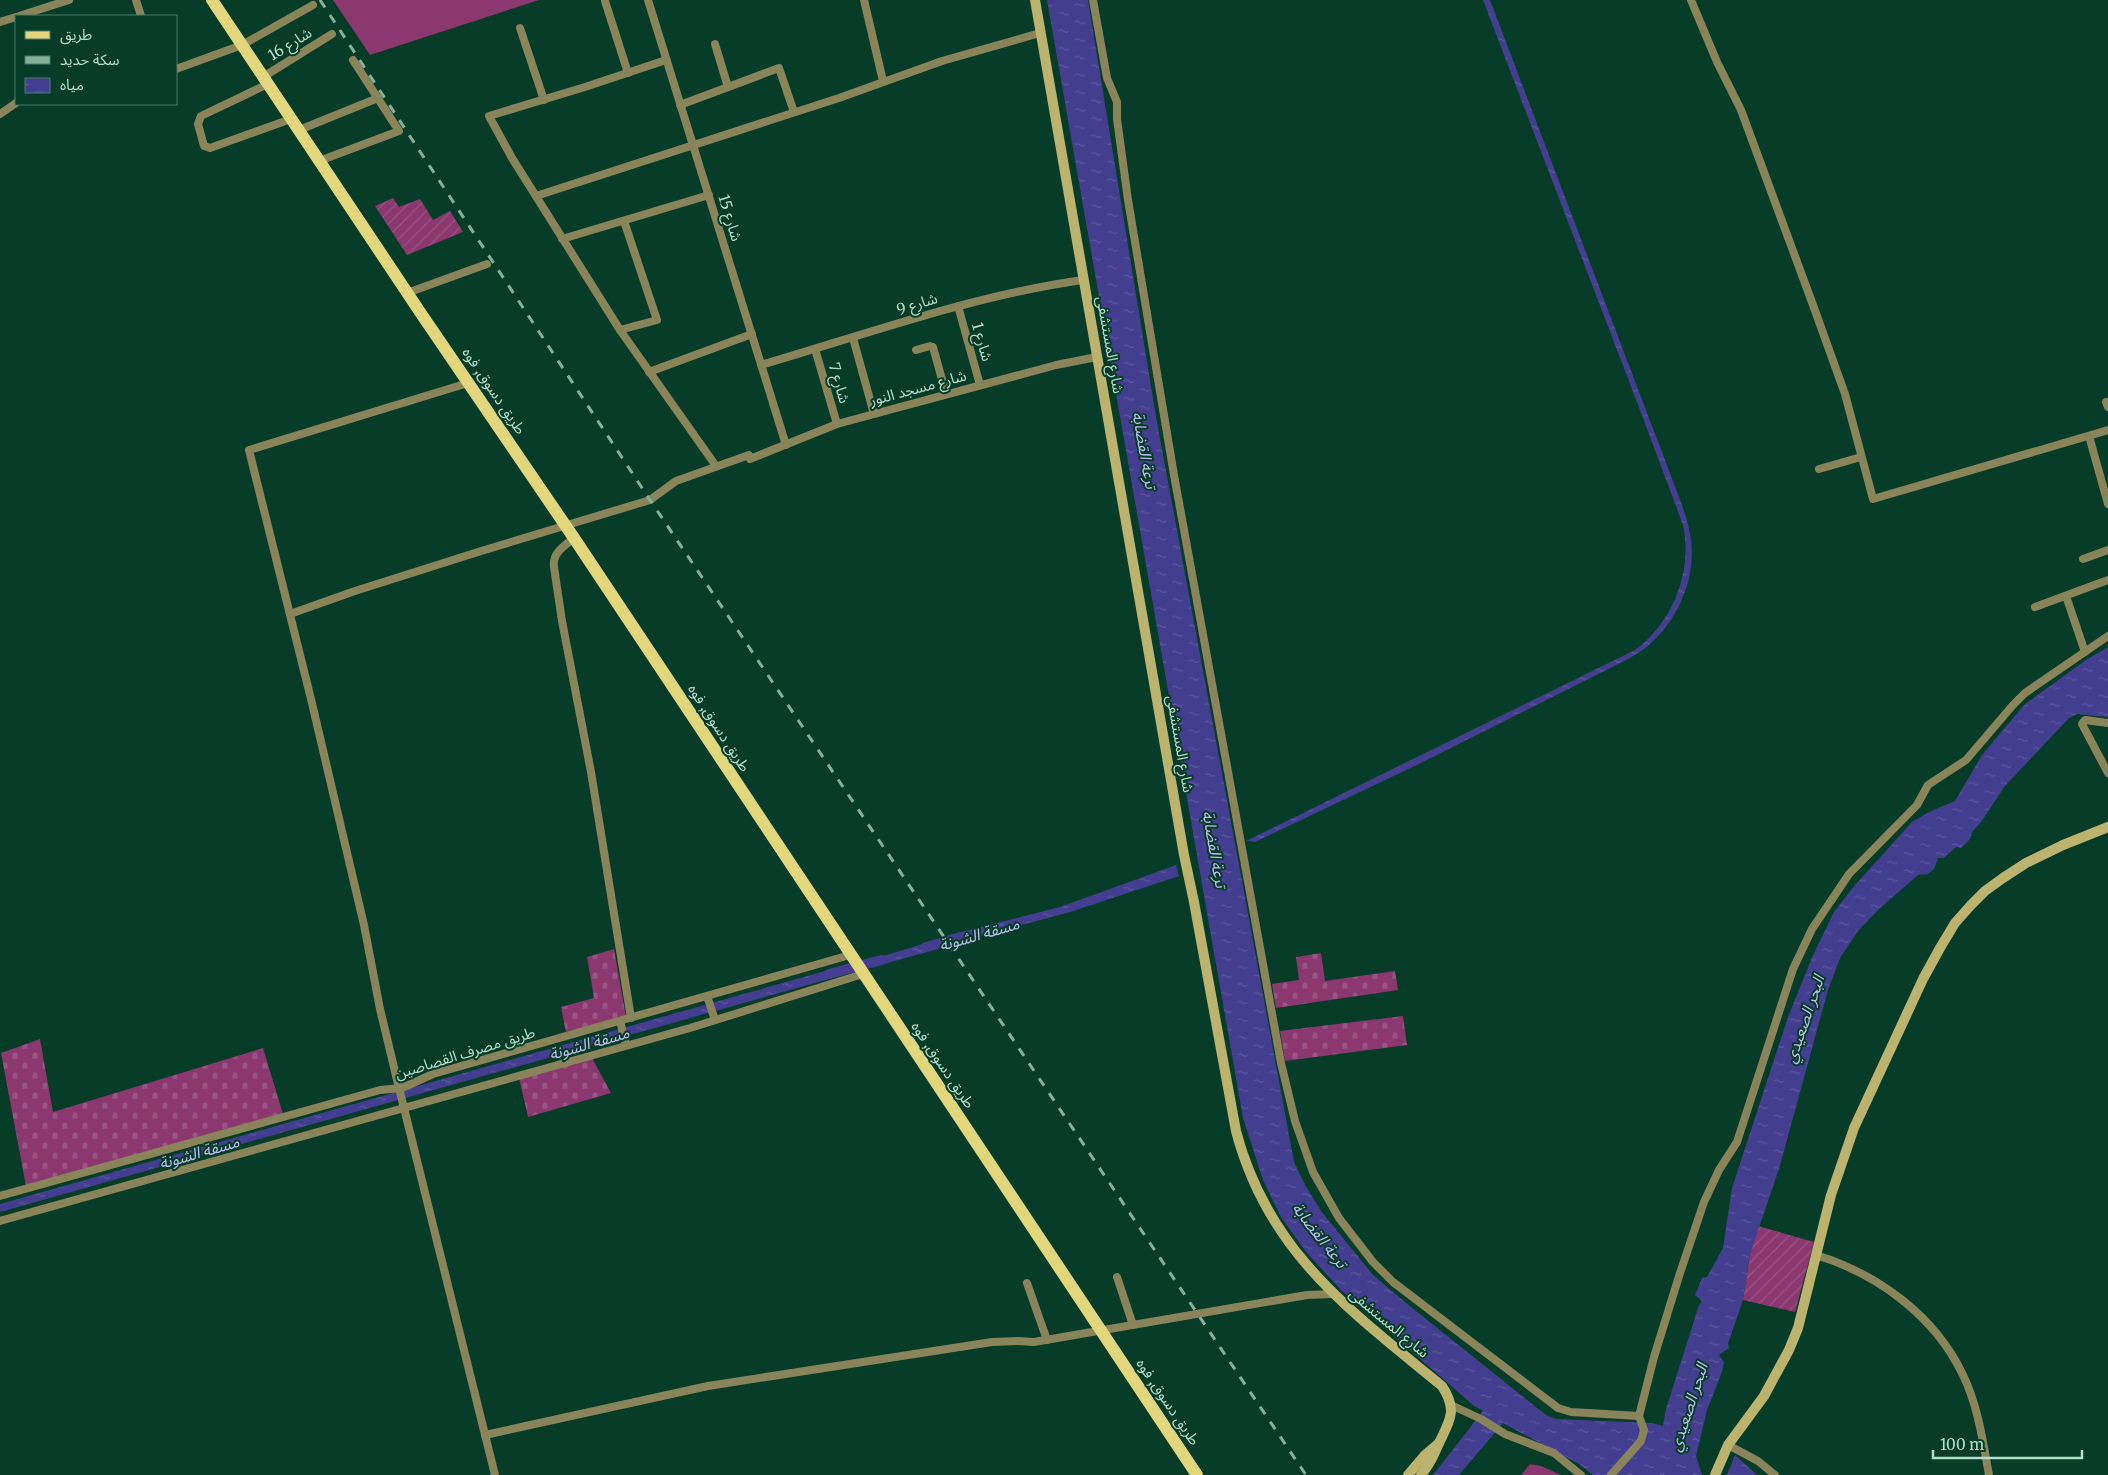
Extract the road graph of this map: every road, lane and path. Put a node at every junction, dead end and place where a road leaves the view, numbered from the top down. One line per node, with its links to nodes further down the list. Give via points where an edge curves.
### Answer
1 (136, 0): 12 (street)
2 (213, 0): 19 (main road, طريق دسوق, فوه)
3 (648, 0): 21 (street, شارع 15)
4 (864, 0): 25 (street)
5 (1035, 0): 16 (main road, شارع المستشفى)
6 (1093, 0): 97 (street, via 1107,78 1117,102 1128,200 1242,852 1281,1063 1303,1147 1339,1218 1361,1248 1393,1282 1558,1408 1571,1412)
7 (1691, 0): 61 (street, via 1742,110 1761,161 1845,394)
8 (66, 1): 11 (street)
9 (604, 1): 23 (street)
10 (313, 5): 19 (street)
11 (23, 15)
12 (140, 15)
13 (15, 18): 14 (street)
14 (0, 22)
15 (520, 28): 28 (street)
16 (1040, 33): 25 (street); 42 (main road, شارع المستشفى)
17 (332, 34): 24 (street, شارع 16)
18 (715, 44): 26 (street)
19 (242, 45): 22 (street); 24 (main road, طريق دسوق, فوه)
20 (353, 60): 27 (street)
21 (666, 60): 23 (street); 30 (street, شارع 15)
22 (178, 69)
23 (628, 73): 28 (street)
24 (266, 80): 33 (main road, طريق دسوق, فوه); 33 (street, شارع 16, via 202,116 198,124 204,146 210,148)
25 (883, 81): 31 (street)
26 (728, 87): 30 (street); 31 (street, via 779,68)
27 (378, 98): 34 (street); 36 (street, via 399,131)
28 (544, 100): 38 (street, via 488,116)
29 (15, 104): 32 (street)
30 (680, 105): 35 (street, شارع 15)
31 (794, 112): 35 (street)
32 (0, 114)
33 (291, 119): 34 (main road, طريق دسوق, فوه)
34 (299, 130): 36 (main road, طريق دسوق, فوه)
35 (693, 145): 37 (street, شارع 15); 38 (street)
36 (319, 161): 43 (main road, طريق دسوق, فوه)
37 (709, 195): 39 (street); 46 (street, شارع 15)
38 (536, 196): 40 (street)
39 (624, 221): 40 (street); 45 (street, via 657,320)
40 (562, 239): 45 (street)
41 (487, 264): 43 (street)
42 (1083, 280): 44 (street, شارع 9, via 1008,293); 50 (main road, شارع المستشفى)
43 (407, 293): 53 (main road, طريق دسوق, فوه)
44 (958, 306): 47 (street, شارع 9); 54 (street, شارع 1)
45 (620, 330): 52 (street)
46 (752, 334): 51 (street, شارع 15); 52 (street)
47 (853, 338): 48 (street, شارع 9); 56 (street)
48 (815, 349): 51 (street, شارع 9); 57 (street, شارع 7)
49 (916, 350): 55 (street, via 933,347)
50 (1096, 357): 54 (street, شارع مسجد النور); 92 (main road, شارع المستشفى, via 1236,1131 1247,1167 1267,1209 1298,1254)
51 (761, 365): 60 (street, شارع 15)
52 (649, 372): 62 (street)
53 (468, 383): 65 (main road, طريق دسوق, فوه); 72 (street, via 249,450)
54 (980, 385): 55 (street, شارع مسجد النور)
55 (946, 394): 56 (street, شارع مسجد النور)
56 (874, 414): 57 (street, شارع مسجد النور)
57 (836, 424): 60 (street, شارع مسجد النور)
58 (2107, 432): 59 (street)
59 (2089, 436): 61 (street, via 1873,498); 64 (street)
60 (786, 445): 62 (street, شارع مسجد النور)
61 (1861, 457): 63 (street)
62 (716, 466): 65 (street, شارع مسجد النور, via 676,481 650,500)
63 (1819, 469)
64 (2108, 504)
65 (566, 526): 66 (main road, طريق دسوق, فوه); 72 (street, شارع مسجد النور)
66 (574, 538): 78 (main road, طريق دسوق, فوه); 81 (street, via 557,553 553,562)
67 (2108, 550): 68 (street)
68 (2084, 559)
69 (2108, 580): 70 (street)
70 (2066, 596): 71 (street); 74 (street)
71 (2035, 607)
72 (290, 614): 85 (street, via 364,924)
73 (2108, 636): 74 (street)
74 (2085, 652): 97 (street, via 2025,693 1966,760 1928,785 1917,805 1849,874 1812,928 1790,977 1737,1142 1704,1202 1654,1357)
75 (2108, 723): 76 (street, via 2085,720 2082,724)
76 (2108, 773)
77 (2108, 827): 89 (main road, via 2072,840 2026,863 1985,891 1956,923 1923,978 1864,1104 1831,1196)
78 (850, 956): 79 (main road, طريق دسوق, فوه); 80 (street, طريق مصرف القصاصين)
79 (863, 974): 82 (street); 94 (main road, طريق دسوق, فوه)
80 (707, 996): 81 (street, طريق مصرف القصاصين); 82 (street)
81 (631, 1018): 83 (street, طريق مصرف القصاصين)
82 (715, 1020): 84 (street)
83 (620, 1021): 84 (street); 85 (street, طريق مصرف القصاصين, via 433,1074)
84 (626, 1045): 86 (street)
85 (399, 1088): 86 (street); 87 (street, طريق مصرف القصاصين)
86 (404, 1108): 88 (street); 98 (street)
87 (0, 1196)
88 (0, 1221)
89 (1816, 1255): 100 (main road, via 1798,1328 1789,1350 1764,1396); 109 (street, via 1859,1272 1895,1293 1939,1338 1953,1356 1968,1386)
90 (1117, 1276): 93 (street)
91 (1027, 1283): 95 (street)
92 (1333, 1294): 93 (street, via 1306,1295); 96 (main road, شارع المستشفى, via 1442,1386)
93 (1133, 1325): 94 (street)
94 (1101, 1332): 95 (street); 102 (main road, طريق دسوق, فوه)
95 (1047, 1340): 98 (street, via 992,1342 760,1377)
96 (1451, 1404): 99 (main road, via 1449,1425); 105 (street, via 1519,1440 1554,1453)
97 (1639, 1416): 106 (street, via 1644,1430 1641,1441)
98 (485, 1435): 101 (street)
99 (1439, 1443): 103 (main road); 104 (main road, via 1432,1461)
100 (1725, 1449): 107 (main road); 108 (street, via 1758,1461)
101 (495, 1475)
102 (1197, 1475)
103 (1408, 1475)
104 (1421, 1475)
105 (1581, 1475)
106 (1611, 1475)
107 (1715, 1475)
108 (1775, 1475)
109 (1989, 1475)

